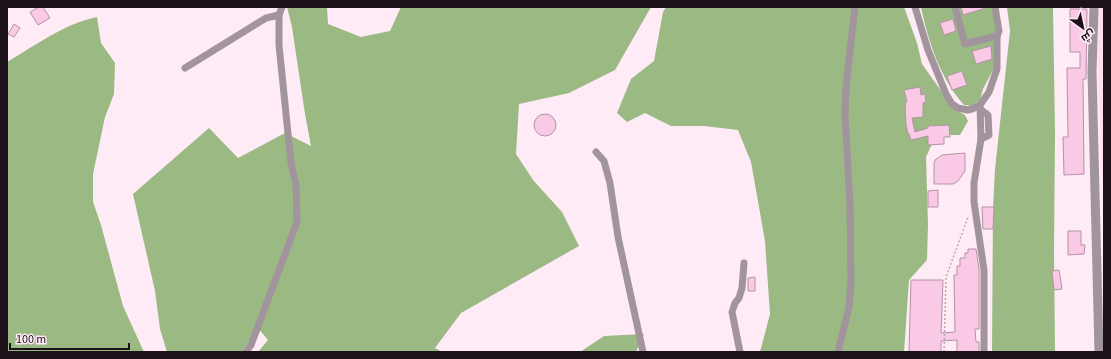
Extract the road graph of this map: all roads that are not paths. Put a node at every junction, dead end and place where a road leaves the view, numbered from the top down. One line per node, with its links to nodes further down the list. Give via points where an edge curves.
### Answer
1 (282, 7): 7 (street)
2 (855, 7): 16 (street, via 844,114 850,204 851,282)
3 (915, 7): 10 (street, via 928,50 952,104 967,110)
4 (955, 7): 8 (street, via 965,44)
5 (995, 7): 8 (street, via 999,31)
6 (1094, 7): 18 (street, via 1092,72)
7 (280, 15): 9 (street, via 266,18); 13 (street, via 284,96 291,163 296,184 296,222 251,345)
8 (997, 36): 10 (street, via 997,69 989,92)
9 (185, 68)
10 (980, 107): 17 (street, via 980,139 974,202 984,270)
11 (596, 152): 14 (street, via 604,161 607,171 618,237)
12 (744, 263): 15 (street, via 742,288 732,312)
13 (246, 352)
14 (643, 352)
15 (740, 352)
16 (838, 352)
17 (984, 352)
18 (1099, 352)

